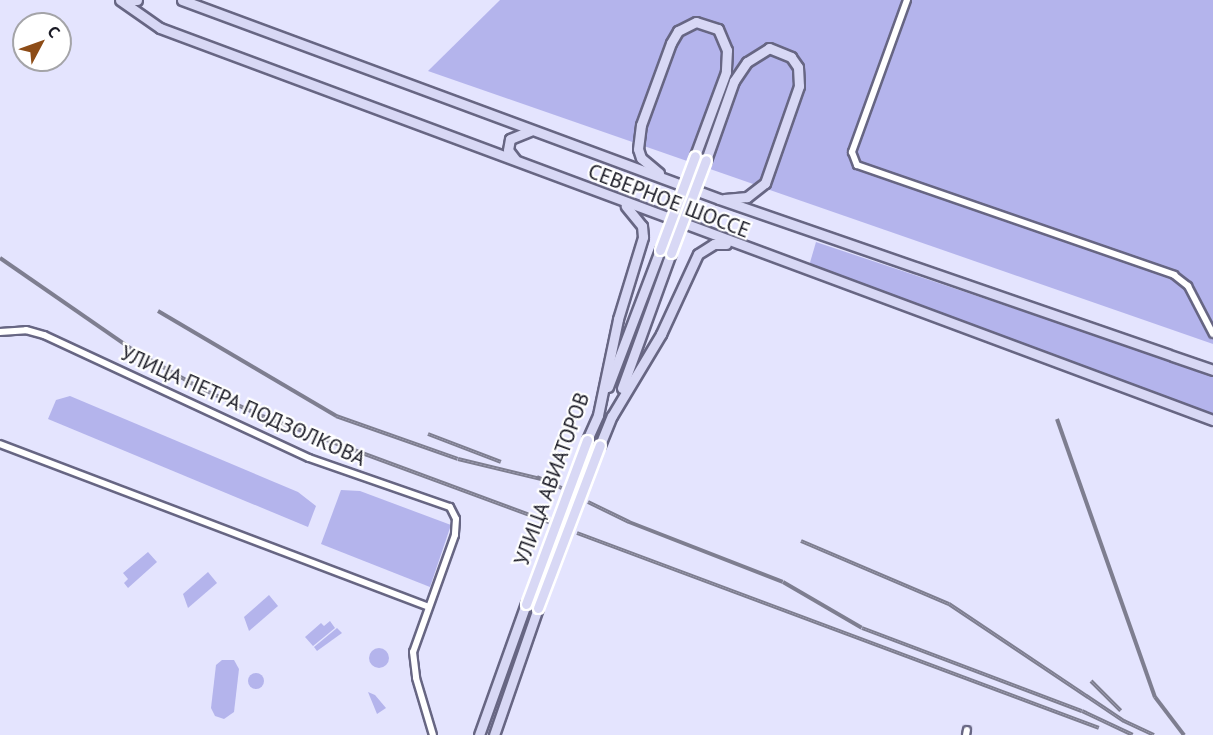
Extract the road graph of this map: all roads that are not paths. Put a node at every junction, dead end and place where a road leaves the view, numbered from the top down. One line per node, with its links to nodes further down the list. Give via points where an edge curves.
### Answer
1 (121, 0): 2 (main road); 7 (main road, СЕВЕРНОЕ ШОССЕ, via 160,28)
2 (137, 0)
3 (182, 0): 5 (main road, СЕВЕРНОЕ ШОССЕ)
4 (907, 0): 13 (street, via 852,152 857,165 1174,275 1188,286)
5 (190, 2): 6 (main road, СЕВЕРНОЕ ШОССЕ)
6 (533, 131): 7 (main road, via 515,134 508,145 511,156); 8 (main road, СЕВЕРНОЕ ШОССЕ)
7 (522, 164): 10 (main road, СЕВЕРНОЕ ШОССЕ)
8 (671, 182): 9 (main road, СЕВЕРНОЕ ШОССЕ); 15 (main road, bridge, via 641,158 639,136 671,43 678,31 696,22 718,29 728,50 726,72)
9 (719, 199): 14 (main road, СЕВЕРНОЕ ШОССЕ); 16 (main road, bridge, via 747,197 765,183 799,86 798,67 791,57 769,48 747,62 734,81)
10 (622, 203): 11 (main road, СЕВЕРНОЕ ШОССЕ); 15 (main road, УЛИЦА АВИАТОРОВ, via 636,216 643,237 618,319)
11 (734, 244): 16 (main road, УЛИЦА АВИАТОРОВ, via 714,244 698,254 661,334); 17 (main road, СЕВЕРНОЕ ШОССЕ)
12 (0, 332): 19 (street, УЛИЦА ПЕТРА ПОДЗОЛКОВА, via 26,330 44,335 309,458 444,503 454,514 456,528)
13 (1213, 334)
14 (1213, 370)
15 (598, 415): 21 (main road, УЛИЦА АВИАТОРОВ, bridge)
16 (612, 416): 22 (main road, УЛИЦА АВИАТОРОВ, bridge)
17 (1213, 420)
18 (0, 444): 19 (street)
19 (428, 607): 20 (street, УЛИЦА ПЕТРА ПОДЗОЛКОВА, via 415,642 413,665)
20 (433, 735)
21 (479, 735)
22 (494, 735)

